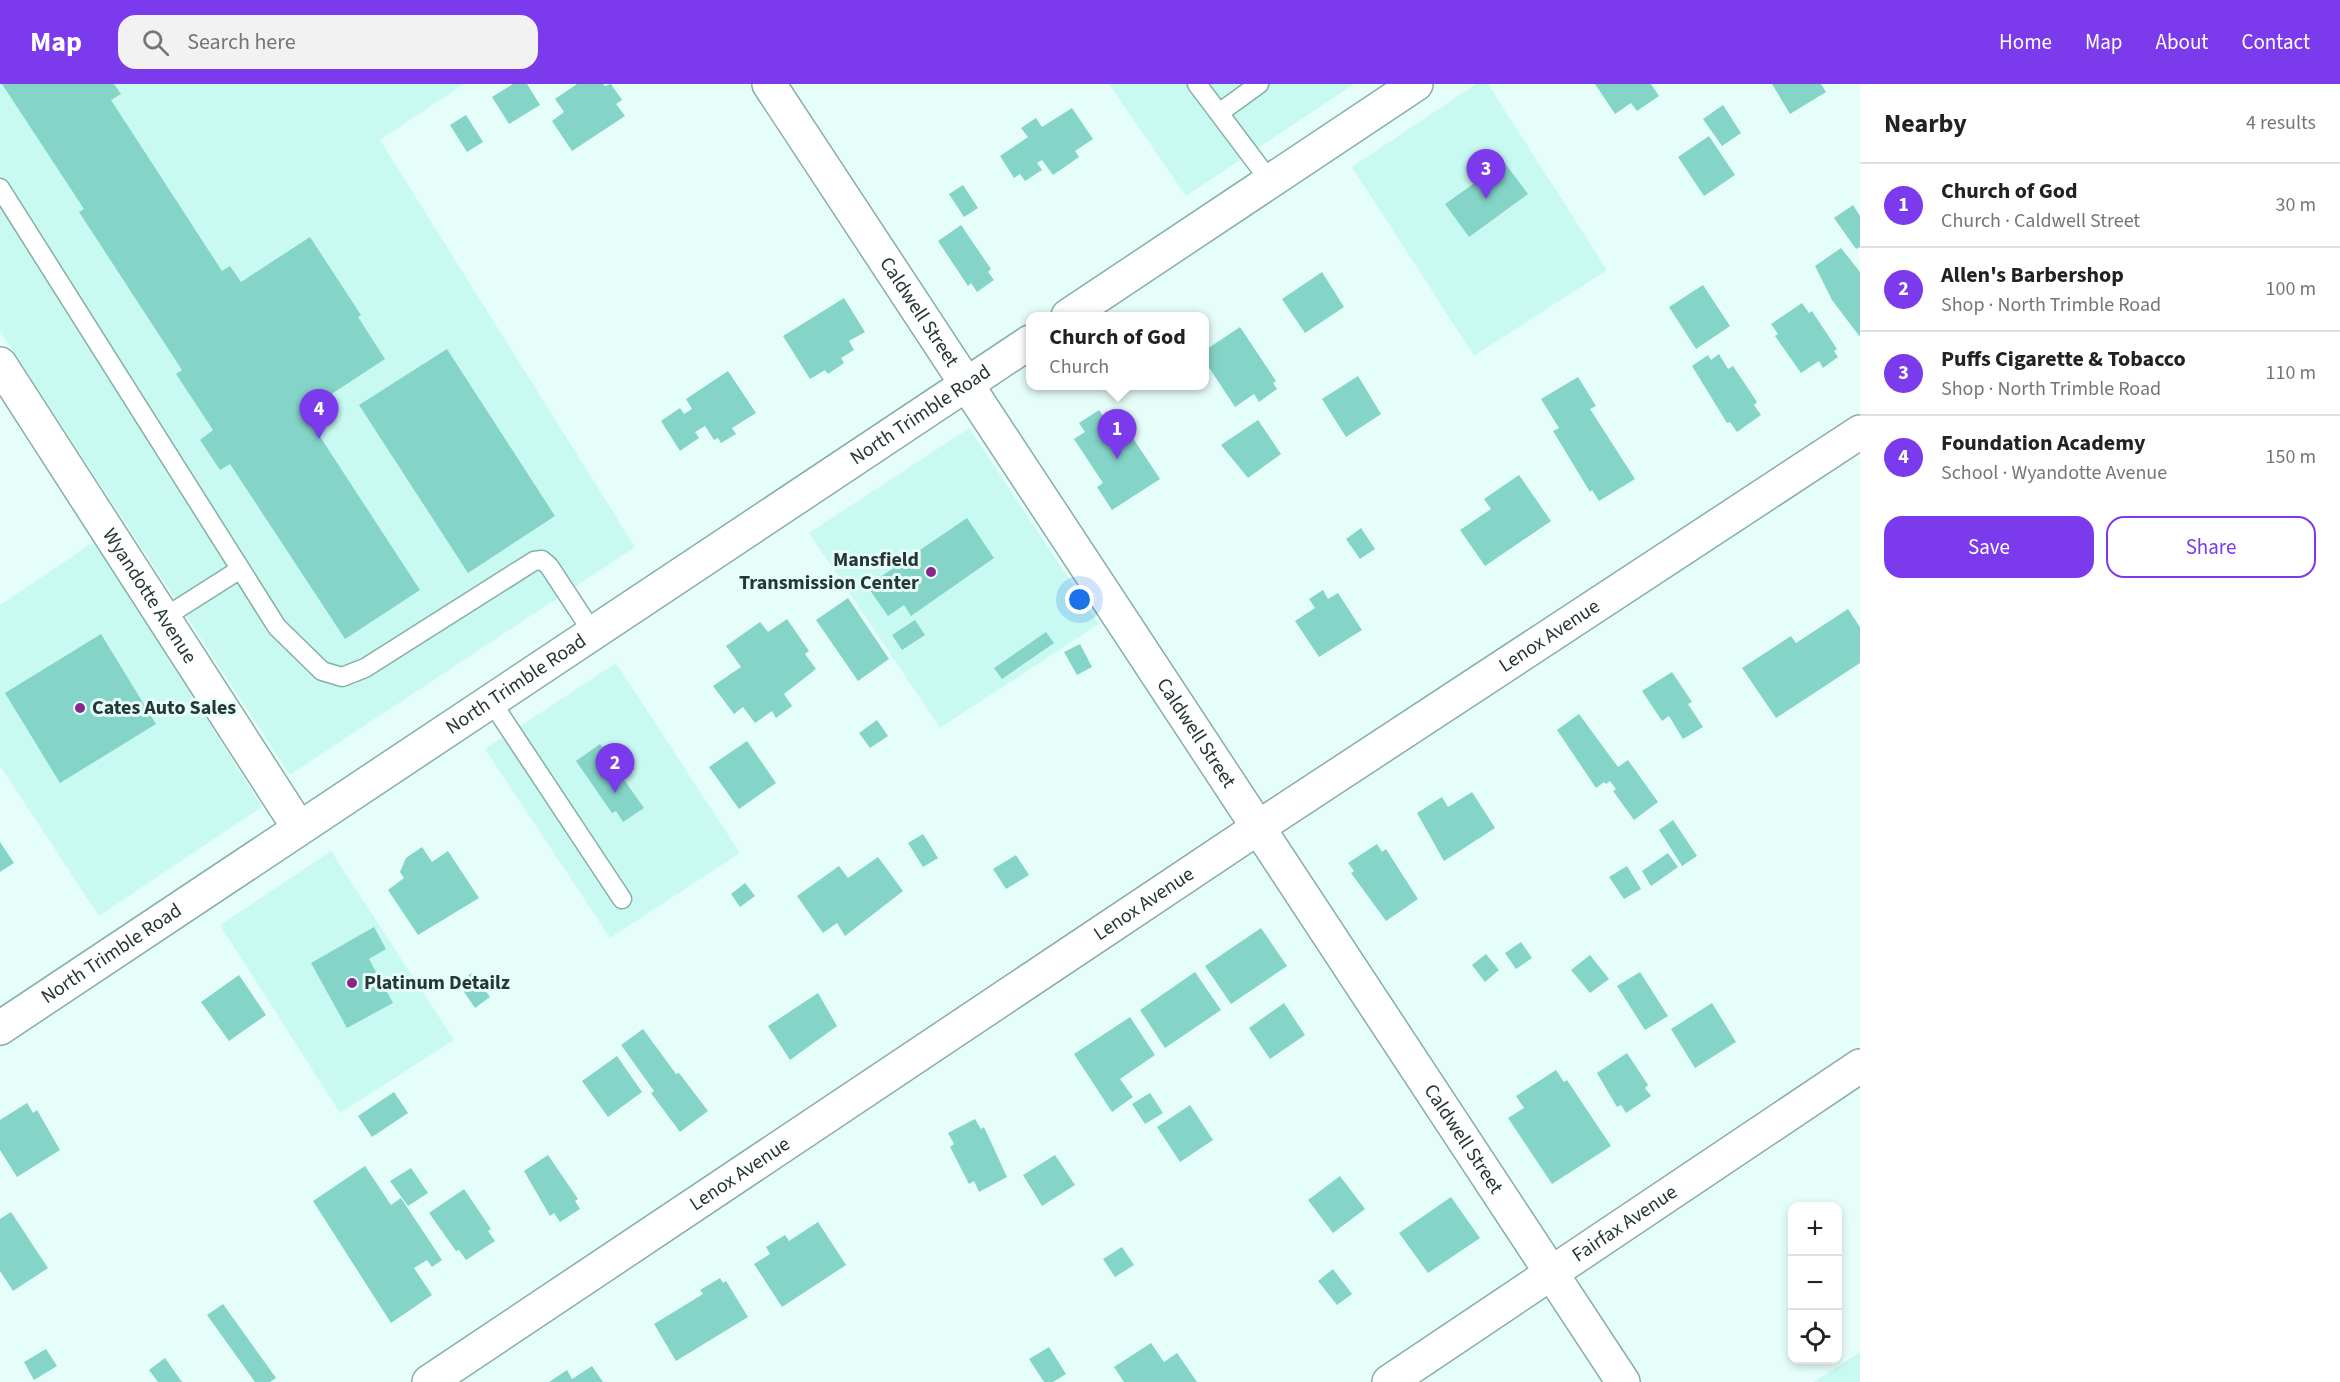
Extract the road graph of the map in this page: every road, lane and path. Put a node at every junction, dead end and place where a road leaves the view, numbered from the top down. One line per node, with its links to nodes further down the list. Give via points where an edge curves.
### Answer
1 (769, 84): 11 (street, Caldwell Street)
2 (1197, 84): 5 (lane)
3 (1259, 84): 5 (lane)
4 (1416, 84): 6 (street)
5 (1219, 113): 6 (lane)
6 (1270, 181): 8 (street)
7 (0, 188): 13 (lane)
8 (1074, 312)
9 (1026, 345): 11 (street, North Trimble Road)
10 (0, 364): 14 (street, Wyandotte Avenue)
11 (967, 384): 15 (street, North Trimble Road); 18 (street, Caldwell Street)
12 (1860, 432): 18 (street, Lenox Avenue)
13 (239, 570): 14 (lane); 15 (lane, via 276,627 322,671 342,677 365,668 534,561 542,560 549,566)
14 (165, 617): 17 (street, Wyandotte Avenue)
15 (593, 633): 16 (street, North Trimble Road)
16 (491, 701): 17 (street, North Trimble Road); 19 (lane)
17 (298, 828): 20 (street, North Trimble Road)
18 (1257, 828): 22 (street, Caldwell Street); 23 (street, Lenox Avenue)
19 (622, 899)
20 (0, 1028)
21 (1860, 1066): 22 (street, Fairfax Avenue)
22 (1552, 1273): 24 (street, Fairfax Avenue); 25 (street, Caldwell Street)
23 (429, 1382)
24 (1389, 1382)
25 (1623, 1382)

